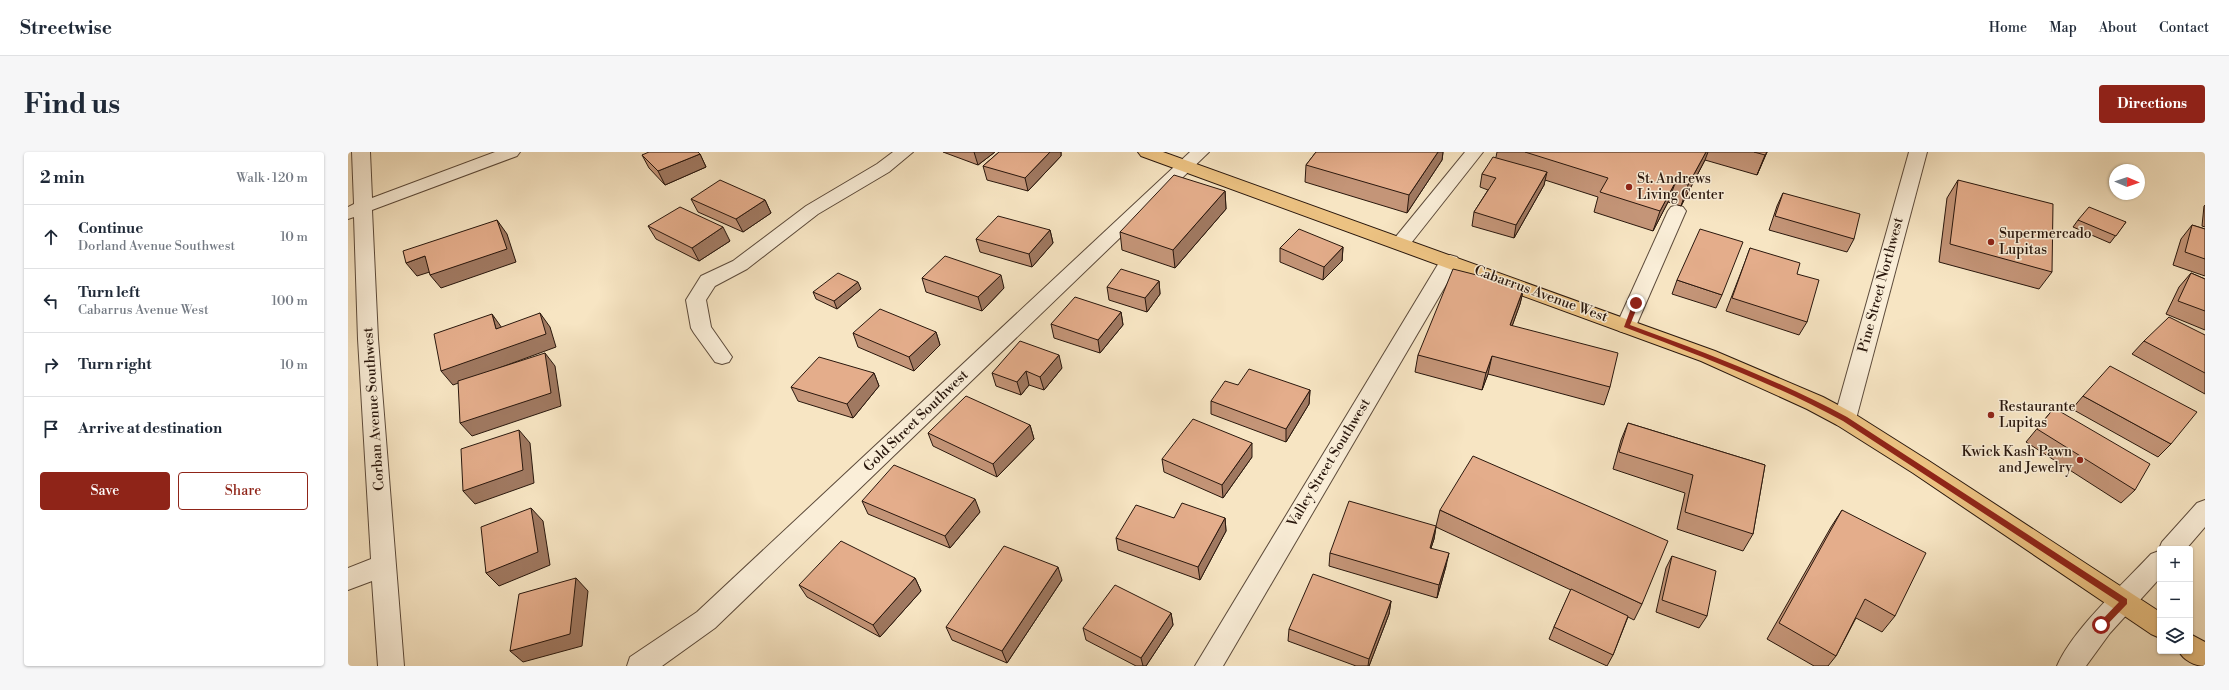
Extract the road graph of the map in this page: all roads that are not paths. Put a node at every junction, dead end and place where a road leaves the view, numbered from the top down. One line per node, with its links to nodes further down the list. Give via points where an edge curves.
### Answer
1 (361, 152): 8 (street, Corban Avenue Southwest)
2 (511, 152): 8 (street)
3 (904, 152): 13 (street, via 883,168 812,210 740,265 708,281 696,300 701,328)
4 (1148, 152): 7 (main road, Cabarrus Avenue West)
5 (1474, 152): 10 (street)
6 (1918, 152): 14 (street, Pine Street Northwest)
7 (1193, 159): 10 (main road, Cabarrus Avenue West); 25 (street, Gold Street Southwest, via 706,620)
8 (356, 210): 18 (street, Corban Avenue Southwest)
9 (1677, 211): 12 (street)
10 (1401, 243): 11 (main road, Cabarrus Avenue West)
11 (1450, 261): 12 (main road, Cabarrus Avenue West); 26 (street, Valley Street Southwest)
12 (1626, 326): 14 (main road, Cabarrus Avenue West, via 1708,356 1815,403)
13 (722, 357)
14 (1845, 419): 20 (main road, Cabarrus Avenue West)
15 (2205, 510): 16 (street)
16 (2174, 546)
17 (2157, 564): 20 (street)
18 (384, 565): 19 (street); 24 (street, Corban Avenue Southwest)
19 (348, 579)
20 (2124, 602): 21 (main road, Cabarrus Avenue West); 27 (street, via 2101,625)
21 (2157, 624)
22 (2193, 648): 23 (main road)
23 (2205, 657)
24 (391, 666)
25 (640, 666)
26 (1208, 666)
27 (2070, 666)

